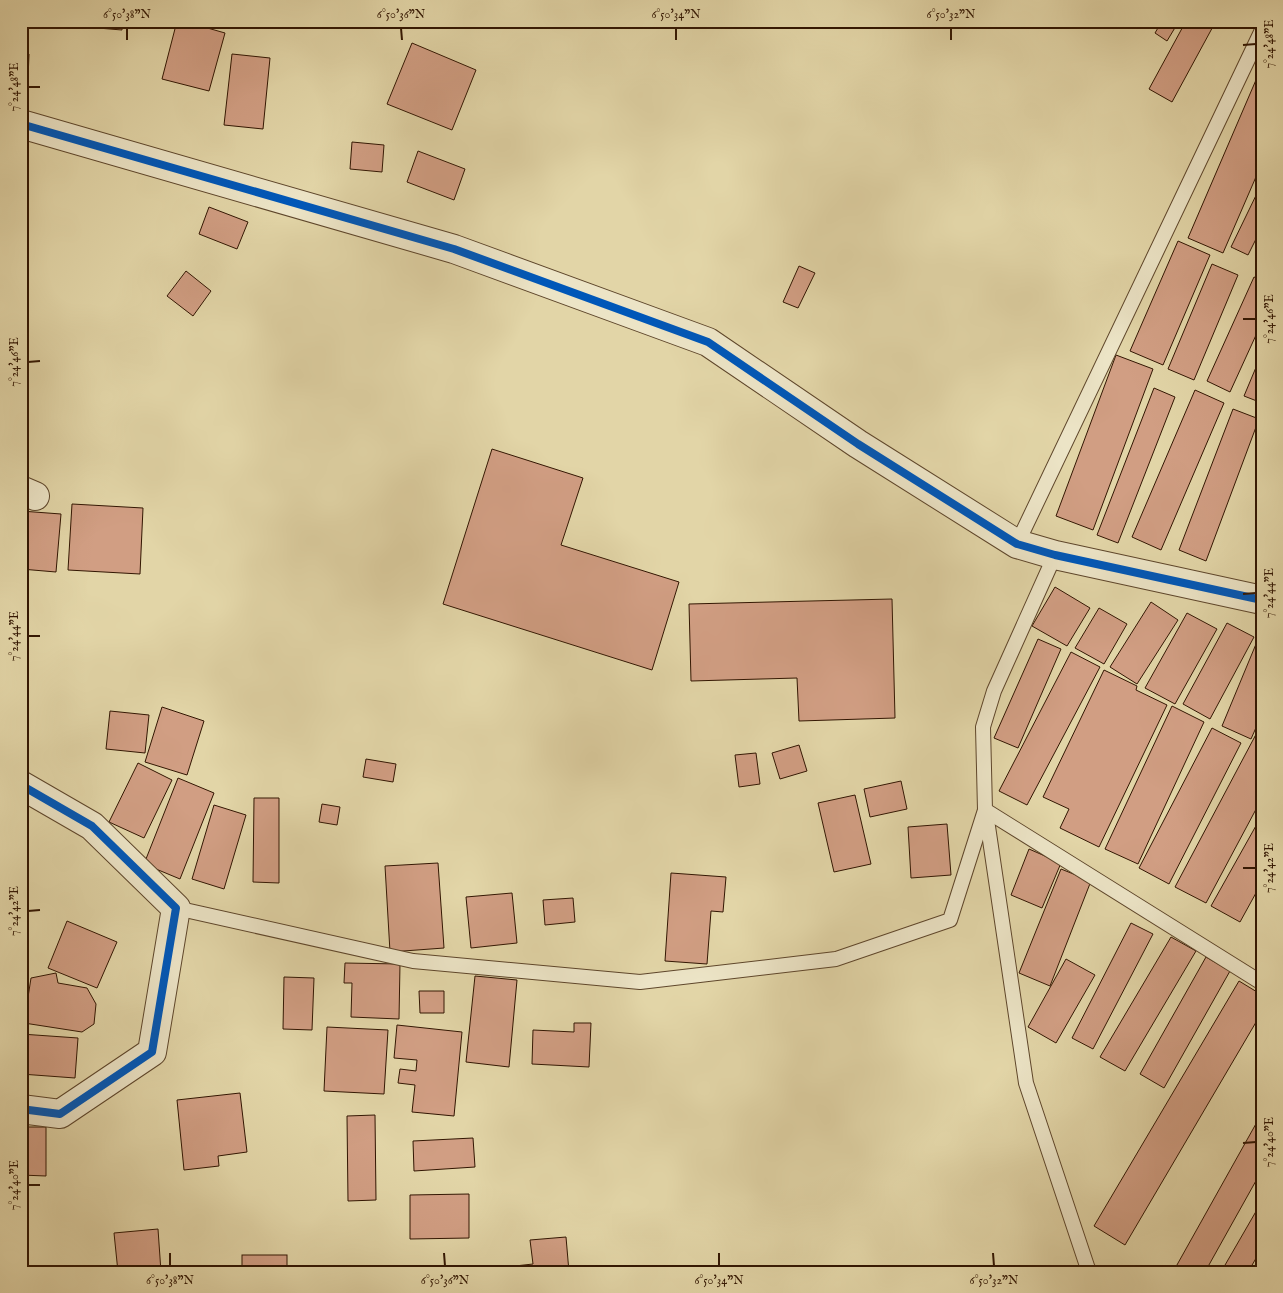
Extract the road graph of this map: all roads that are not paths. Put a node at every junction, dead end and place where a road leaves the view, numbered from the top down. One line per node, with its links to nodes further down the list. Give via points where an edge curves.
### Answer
1 (1262, 30): 3 (lane)
2 (21, 124): 3 (street, via 454,249 708,342 858,444)
3 (1017, 544): 4 (street)
4 (1055, 555): 5 (street); 7 (lane, via 994,690 983,727)
5 (1262, 600)
6 (21, 784): 8 (street, via 92,826)
7 (985, 810): 8 (lane, via 950,920 836,959 640,982 413,961); 9 (lane); 11 (lane, via 1026,1083)
8 (176, 908): 10 (street, via 152,1052 60,1114)
9 (1262, 983)
10 (21, 1109)
11 (1091, 1272)

